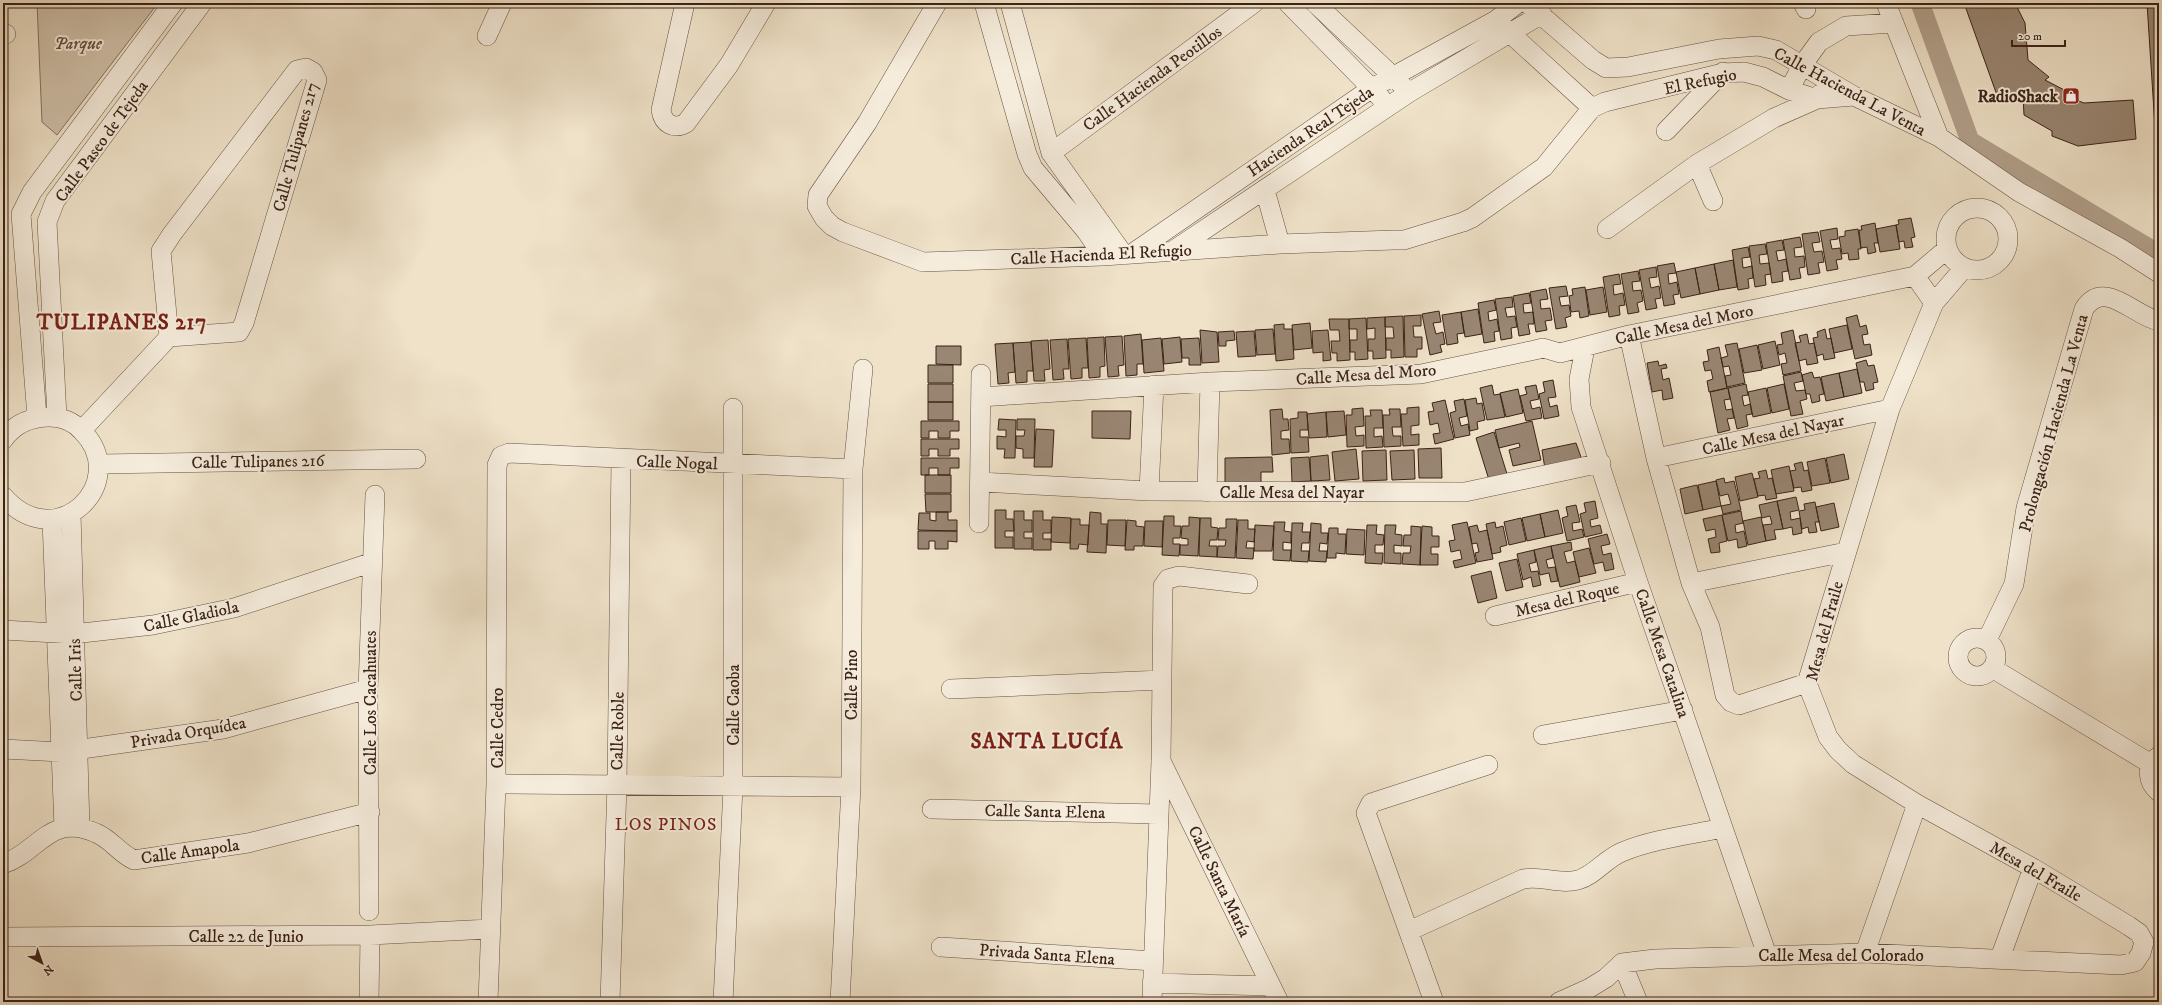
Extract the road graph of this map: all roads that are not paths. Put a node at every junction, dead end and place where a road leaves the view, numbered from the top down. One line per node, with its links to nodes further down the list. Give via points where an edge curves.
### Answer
1 (173, 3): 60 (street, Calle Paseo de Tejeda, via 32,192 21,214)
2 (202, 3): 61 (street, Calle Paseo de Tejeda, via 52,208 48,222)
3 (502, 3): 18 (street)
4 (685, 3): 5 (street, via 661,110 665,122 680,126 686,124 729,65)
5 (766, 3)
6 (937, 3): 44 (street, Calle Hacienda El Refugio, via 867,123 818,195 817,206 824,218 842,232 924,262)
7 (1010, 3): 33 (street)
8 (1254, 3): 33 (street, Calle Hacienda Peotillos)
9 (1288, 3): 24 (street)
10 (1315, 3): 22 (street)
11 (1518, 3): 15 (street, Hacienda Real Tejeda)
12 (1886, 3): 16 (street)
13 (989, 5): 44 (street, via 1027,154 1034,168 1086,231)
14 (1534, 9): 17 (street, Hacienda Real Tejeda); 19 (street, Calle Hacienda La Venta, via 1593,60 1606,68 1628,67)
15 (1496, 20): 17 (street); 22 (street, Hacienda Real Tejeda)
16 (1894, 23): 20 (street, via 1846,26 1820,42); 32 (street)
17 (1510, 33): 26 (street, Hacienda Real Tejeda); 30 (street)
18 (487, 36)
19 (1719, 49): 20 (street, Calle Hacienda La Venta, via 1758,46 1776,50); 21 (street)
20 (1803, 64): 23 (street, Calle Hacienda La Venta); 25 (street)
21 (1723, 73): 25 (street, El Refugio, via 1744,72 1764,77); 30 (street, El Refugio, via 1605,102); 31 (street)
22 (1393, 76): 24 (street, Hacienda Real Tejeda); 26 (street)
23 (1827, 80): 27 (street, Calle Hacienda La Venta); 28 (street)
24 (1372, 88): 29 (street); 43 (street, Hacienda Real Tejeda)
25 (1790, 90): 28 (street, El Refugio)
26 (1410, 92): 29 (street, Hacienda Real Tejeda)
27 (1854, 96): 28 (street, El Refugio); 32 (street, Calle Hacienda La Venta)
28 (1817, 99): 34 (street, via 1774,118)
29 (1390, 108): 35 (street, Hacienda Real Tejeda)
30 (1592, 108): 40 (street, Calle Hacienda El Refugio, via 1544,167 1464,222 1404,240)
31 (1666, 132)
32 (1939, 137): 36 (street, Calle Hacienda La Venta)
33 (1050, 153): 43 (street)
34 (1697, 164): 37 (street); 39 (street)
35 (1265, 190): 40 (street, Hacienda Real Tejeda); 42 (street, Hacienda Real Tejeda)
36 (2019, 192): 38 (street); 46 (street, Calle Hacienda La Venta, via 2120,248)
37 (1712, 201)
38 (2000, 217): 41 (street, via 1985,208 1968,209 1953,218 1946,234); 45 (street, via 2007,230 2008,244 2003,257 1992,267 1978,270)
39 (1607, 229)
40 (1280, 244): 42 (street, Calle Hacienda El Refugio)
41 (1947, 249): 45 (street); 47 (street, Calle Mesa del Moro)
42 (1173, 250): 43 (street, Calle Hacienda El Refugio)
43 (1128, 254): 44 (street, Calle Hacienda El Refugio)
44 (1103, 256)
45 (1964, 268): 48 (street, Mesa del Fraile)
46 (2159, 273)
47 (1915, 276): 48 (street); 50 (street, Calle Mesa del Moro)
48 (1934, 303): 59 (street, Mesa del Fraile)
49 (2159, 322): 88 (street, Prolongación Hacienda La Venta, via 2151,320 2116,299 2098,296 2089,300 2084,309 2026,508 2014,584)
50 (1629, 335): 52 (street, Calle Mesa del Moro); 65 (street)
51 (169, 337): 51 (street, Calle Tulipanes 217, via 229,334 239,332 244,323 317,80 313,72 306,68 297,70 161,251); 62 (street)
52 (1585, 348): 55 (street, Calle Mesa del Moro, via 1560,353 1543,348 1422,374); 68 (street, Calle Mesa Catalina, via 1578,379 1581,407)
53 (863, 369): 71 (street, Calle Pino)
54 (981, 374): 57 (street)
55 (1210, 382): 56 (street, Calle Mesa del Moro); 74 (street)
56 (1154, 385): 57 (street, Calle Mesa del Moro); 73 (street)
57 (981, 397): 72 (street)
58 (733, 408): 70 (street, Calle Caoba)
59 (1890, 409): 65 (street, Calle Mesa del Nayar); 80 (street, Mesa del Fraile)
60 (37, 417): 61 (street); 63 (street)
61 (57, 417): 62 (street, via 76,424)
62 (82, 430): 69 (street, via 90,439)
63 (5, 433)
64 (501, 456): 67 (street, Calle Nogal, via 509,453); 101 (street, Calle Cedro, via 497,465)
65 (1656, 458): 83 (street)
66 (416, 459): 69 (street, Calle Tulipanes 216)
67 (621, 460): 70 (street, Calle Nogal); 102 (street, Calle Roble)
68 (1601, 463): 74 (street, Calle Mesa del Nayar, via 1465,492); 82 (street, Calle Mesa Catalina)
69 (100, 464): 77 (street, via 98,478 90,497)
70 (733, 464): 71 (street, Calle Nogal); 103 (street, Calle Caoba)
71 (853, 469): 104 (street, Calle Pino)
72 (980, 482): 73 (street, Calle Mesa del Nayar); 79 (street)
73 (1149, 491): 74 (street, Calle Mesa del Nayar)
74 (1207, 492)
75 (375, 495): 81 (street, Calle Los Cacahuates)
76 (3, 496): 78 (street, via 18,511 36,519)
77 (71, 513): 78 (street); 87 (street, Calle Iris)
78 (52, 520): 87 (street, Calle Iris)
79 (979, 523)
80 (1846, 552): 83 (street); 91 (street, Mesa del Fraile)
81 (372, 562): 87 (street, Calle Gladiola, via 234,608 153,625); 93 (street, Calle Los Cacahuates)
82 (1638, 582): 85 (street, Mesa del Roque); 94 (street, Calle Mesa Catalina)
83 (1691, 583): 91 (street, via 1710,627 1725,695 1731,702 1739,705)
84 (1248, 584): 90 (street, via 1179,576 1168,579 1163,586 1162,597)
85 (1495, 616)
86 (3, 630): 87 (street, Calle Gladiola)
87 (64, 634): 97 (street, Calle Iris)
88 (1987, 640): 89 (street, via 1995,650); 89 (street, via 1974,638 1962,644 1959,650 1959,663 1968,674 1974,676)
89 (1992, 668): 98 (street)
90 (1162, 680): 92 (street); 99 (street)
91 (1807, 684): 106 (street, Mesa del Fraile, via 1828,737 1838,750 1853,764)
92 (951, 688)
93 (368, 689): 97 (street, Privada Orquídea, via 223,729); 108 (street, Calle Los Cacahuates)
94 (1683, 710): 95 (street); 111 (street, Calle Mesa Catalina)
95 (1543, 735)
96 (3, 749): 97 (street, Privada Orquídea)
97 (70, 750): 110 (street, Calle Iris)
98 (2155, 760): 105 (street, via 2149,772 2153,787)
99 (1161, 761): 109 (street); 127 (street, Calle Santa María)
100 (1488, 765): 116 (street, via 1376,800 1367,807 1366,818)
101 (496, 784): 102 (street); 115 (street, Calle Cedro)
102 (617, 784): 103 (street); 130 (street, Calle Roble)
103 (733, 787): 104 (street); 131 (street, Calle Caoba)
104 (851, 787): 132 (street, Calle Pino)
105 (2159, 792)
106 (1917, 804): 113 (street, Mesa del Fraile); 120 (street)
107 (932, 809): 109 (street, Calle Santa Elena)
108 (370, 812): 110 (street, Calle Amapola, via 248,843 134,860 96,833); 114 (street, Calle Los Cacahuates)
109 (1158, 814): 123 (street)
110 (72, 828): 112 (street, via 47,835)
111 (1723, 828): 116 (street, via 1635,846 1614,855 1598,870 1578,880 1553,882 1532,877 1523,879); 121 (street, Calle Mesa Catalina)
112 (3, 864)
113 (2032, 868): 122 (street); 124 (street, Mesa del Fraile, via 2139,933 2144,942)
114 (369, 911)
115 (490, 929): 117 (street, Calle 22 de Junio); 129 (street, Calle Cedro)
116 (1409, 931): 134 (street)
117 (370, 935): 118 (street, Calle 22 de Junio); 128 (street)
118 (3, 937)
119 (941, 947): 123 (street, Privada Santa Elena)
120 (1865, 953): 121 (street, Calle Mesa del Colorado); 122 (street, Calle Mesa del Colorado)
121 (1767, 954): 125 (street, Calle Mesa del Colorado)
122 (2000, 958): 124 (street, Calle Mesa del Colorado, via 2121,965)
123 (1153, 961): 126 (street)
124 (2135, 962)
125 (1622, 963): 135 (street, via 1606,978); 136 (street)
126 (1152, 983): 127 (street); 133 (street)
127 (1275, 994)
128 (369, 1002)
129 (488, 1002)
130 (610, 1002)
131 (723, 1002)
132 (840, 1002)
133 (1152, 1002)
134 (1434, 1002)
135 (1559, 1002)
136 (1638, 1002)

